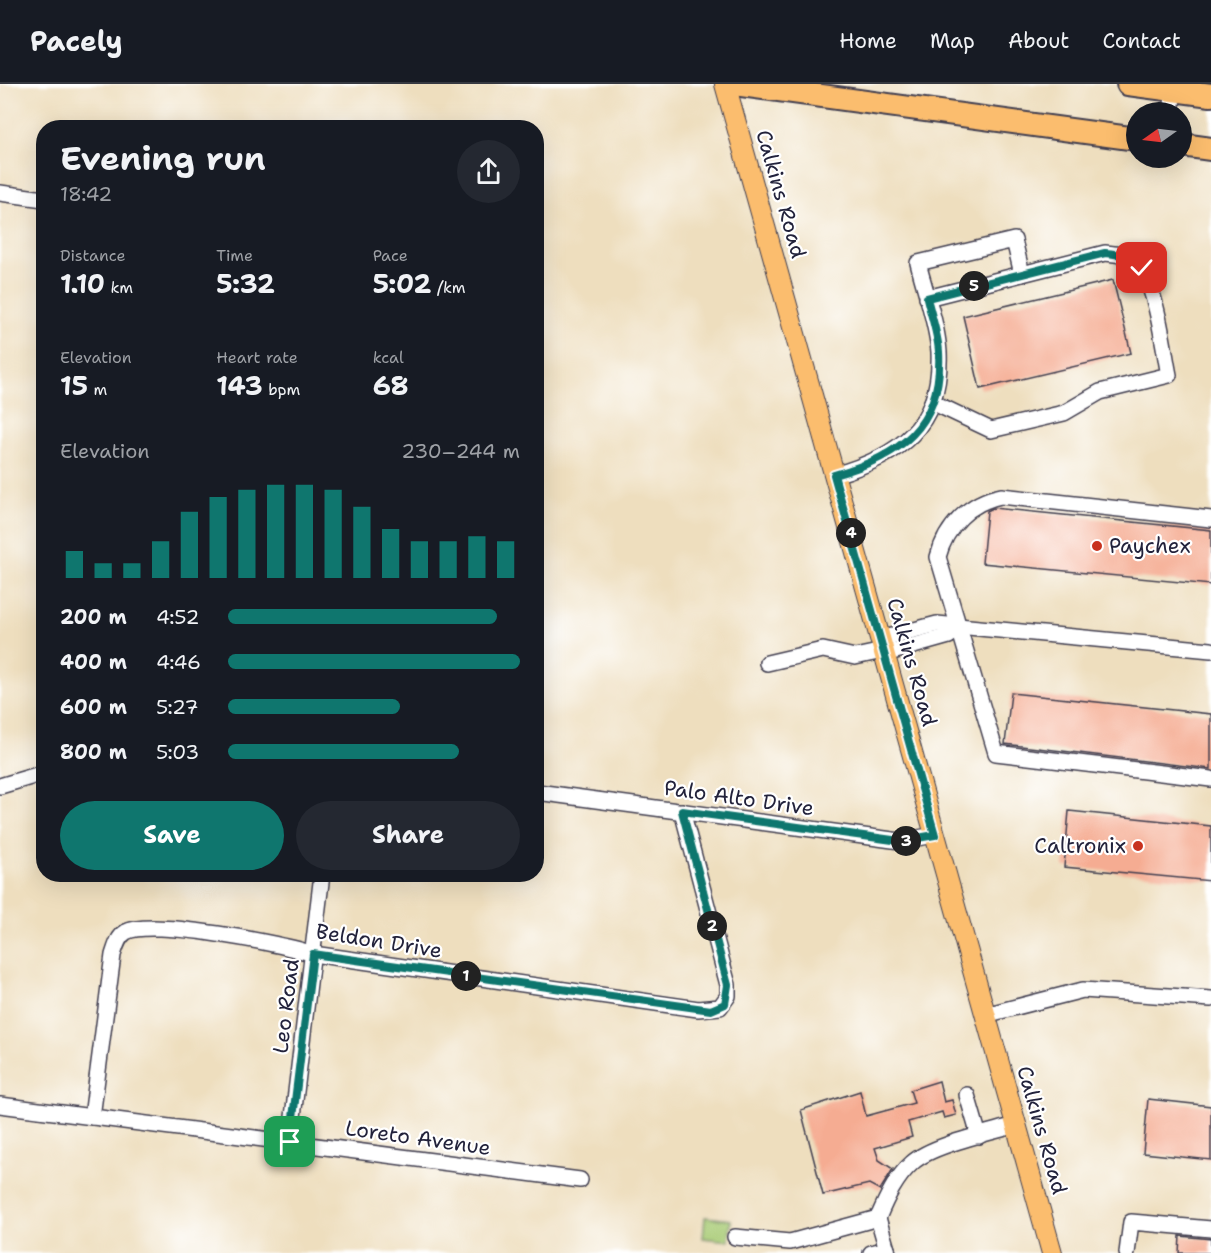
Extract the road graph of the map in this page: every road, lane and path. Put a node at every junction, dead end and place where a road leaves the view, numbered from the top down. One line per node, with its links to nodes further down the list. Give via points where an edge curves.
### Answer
1 (725, 84): 15 (main road, Calkins Road)
2 (734, 84): 7 (highway)
3 (1128, 84): 4 (highway)
4 (1174, 90): 5 (highway); 6 (street)
5 (1211, 95)
6 (1172, 102)
7 (1126, 137)
8 (1192, 146): 9 (highway)
9 (1211, 149)
10 (0, 194): 11 (street)
11 (36, 198)
12 (1022, 274): 13 (street); 13 (street, via 1014,240 918,263); 14 (street, via 1105,253 1132,259 1148,278 1169,375 1100,392 1064,413 992,430)
13 (927, 298): 14 (street, via 939,350)
14 (933, 402): 15 (street, via 917,430 894,452)
15 (834, 475): 18 (main road, Calkins Road)
16 (1211, 519): 17 (street, via 1001,496 985,499 970,507 942,540 939,556)
17 (958, 626): 18 (street, via 949,636); 19 (street); 22 (street, via 996,753)
18 (883, 648): 20 (street, via 855,657 823,650); 26 (main road, Calkins Road)
19 (1211, 650)
20 (767, 663)
21 (36, 775): 23 (street)
22 (1211, 779)
23 (0, 786)
24 (544, 793): 25 (street, Palo Alto Drive)
25 (682, 811): 26 (street, Palo Alto Drive, via 900,841); 28 (street, Beldon Drive, via 728,985 728,996 720,1007 698,1009)
26 (935, 835): 30 (main road, Calkins Road)
27 (321, 882): 28 (street, Leo Road)
28 (313, 954): 33 (street, Beldon Drive, via 290,946 157,927 126,932 113,955); 36 (street, Leo Road)
29 (1211, 999): 30 (street, via 1083,990)
30 (985, 1015): 34 (main road, Calkins Road)
31 (967, 1095): 35 (street)
32 (0, 1104): 33 (street, Loreto Avenue)
33 (92, 1117): 36 (street, Loreto Avenue)
34 (1016, 1125): 35 (street); 43 (main road, Calkins Road)
35 (979, 1136): 38 (street, via 928,1152 912,1162)
36 (290, 1142): 37 (street, Loreto Avenue)
37 (580, 1180)
38 (878, 1218): 40 (street, via 790,1242); 41 (street)
39 (1211, 1229): 44 (street, via 1131,1222)
40 (735, 1237)
41 (888, 1251): 42 (street)
42 (871, 1253)
43 (1052, 1253)
44 (1127, 1253)

